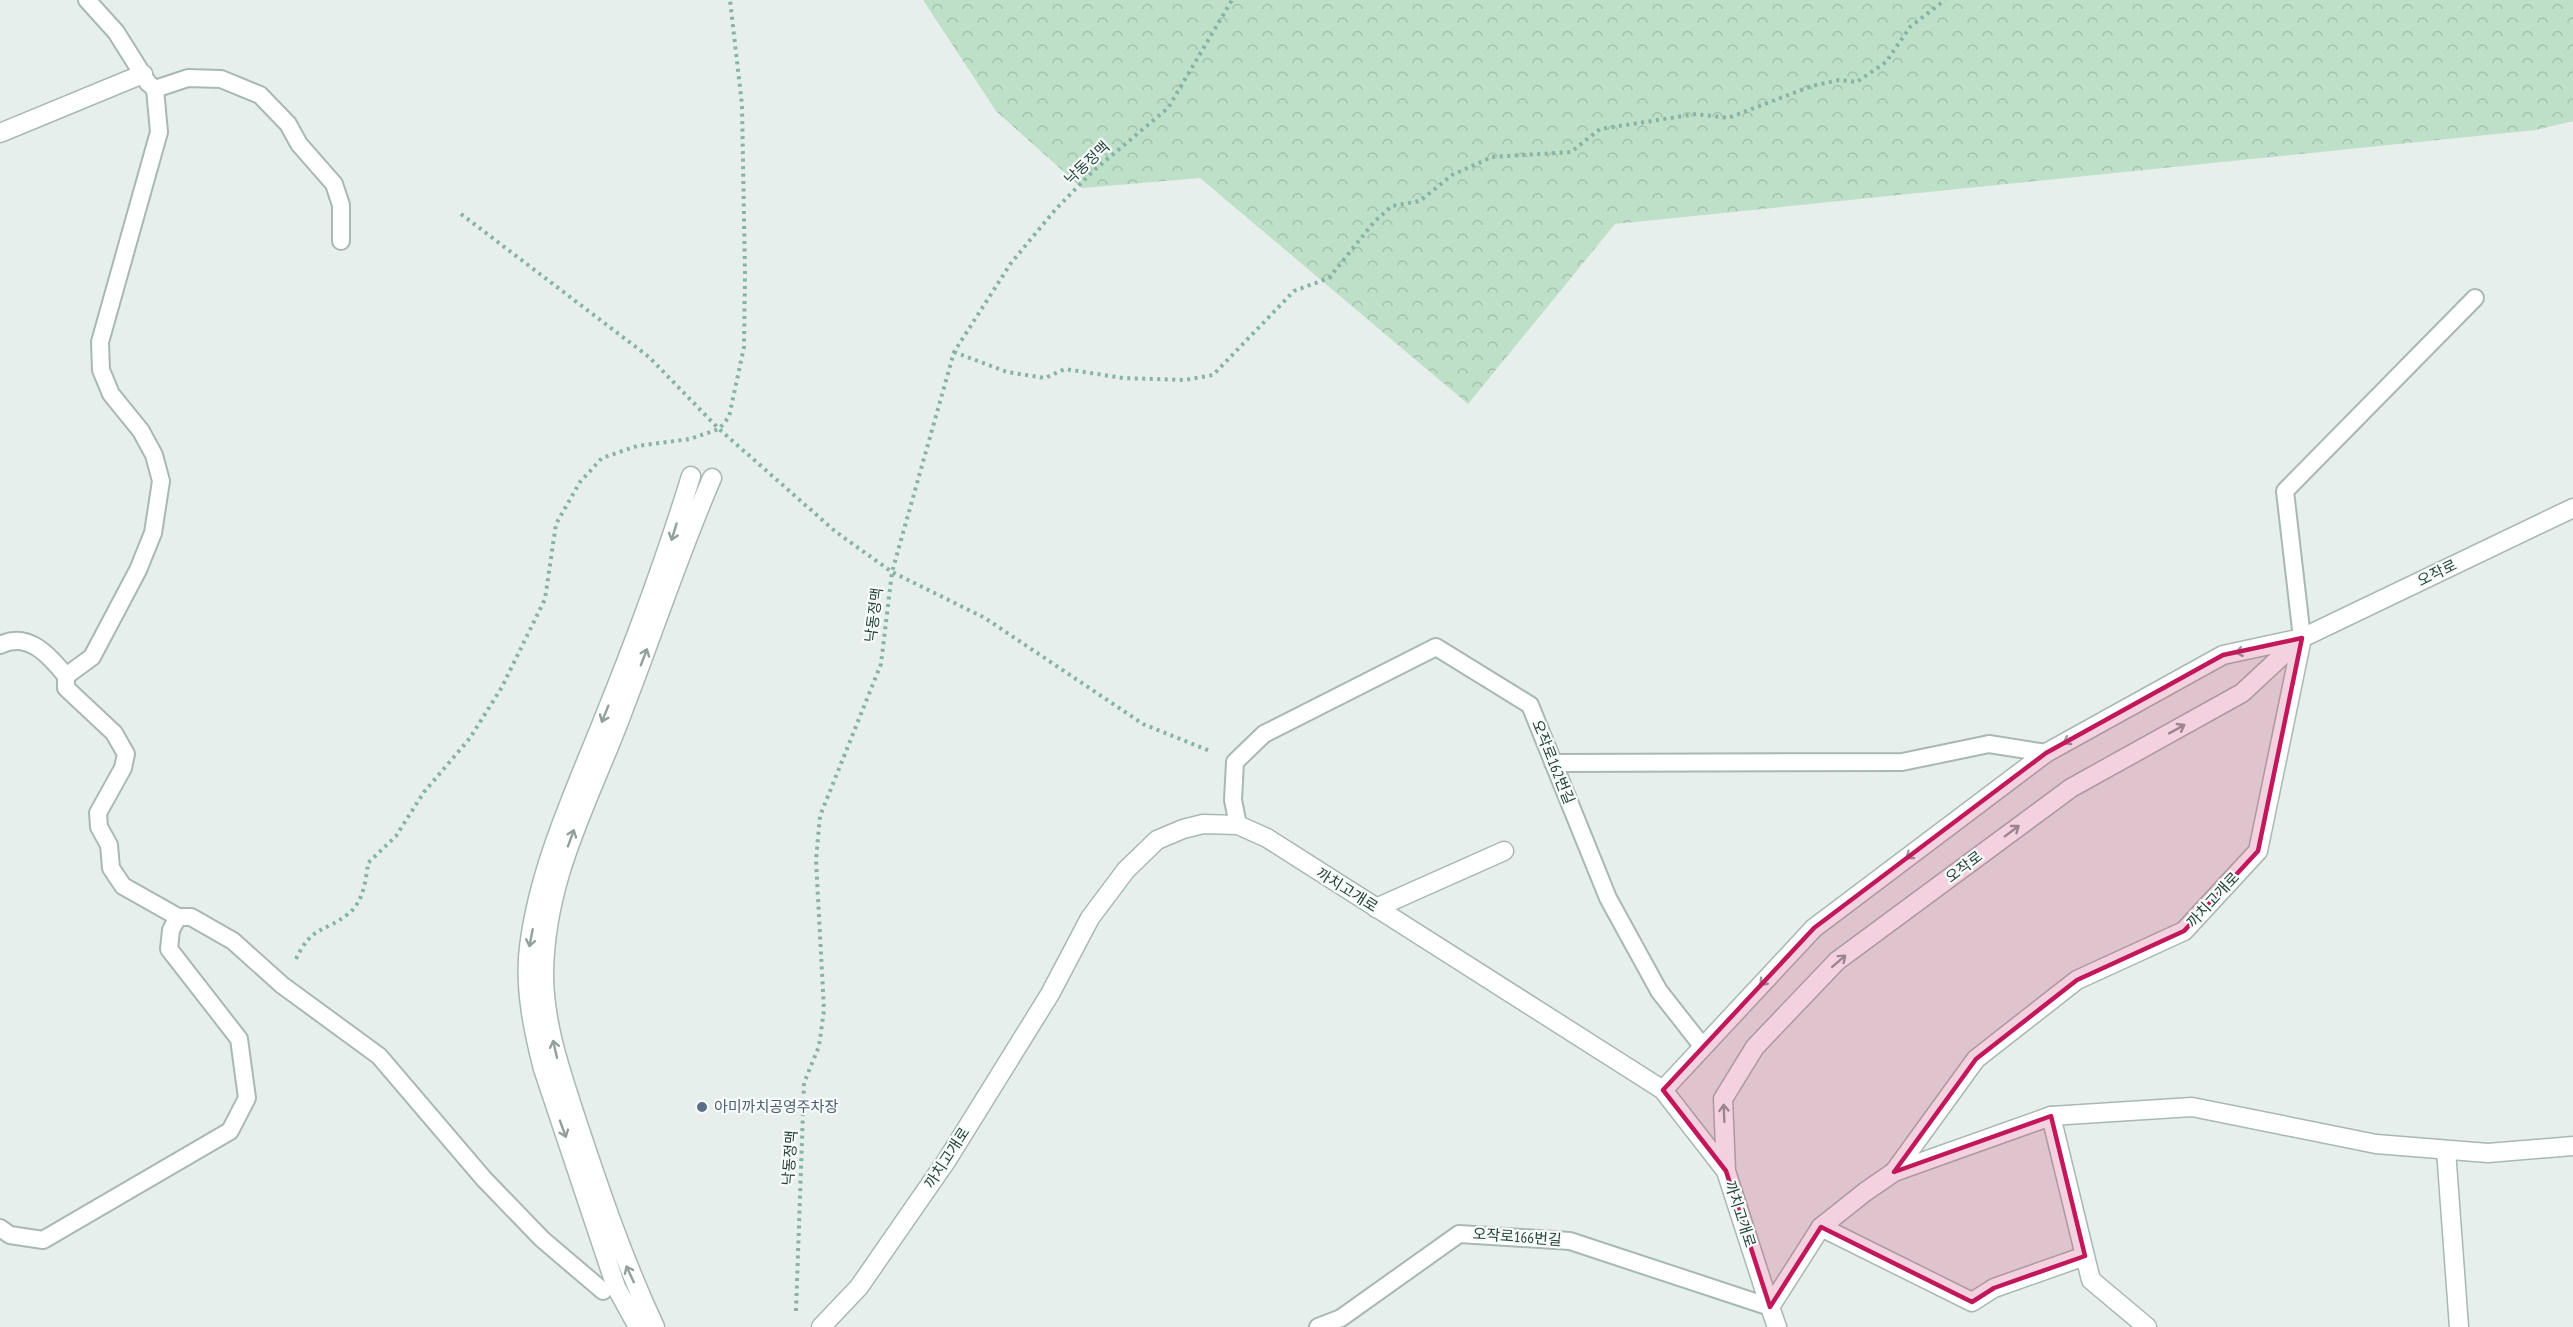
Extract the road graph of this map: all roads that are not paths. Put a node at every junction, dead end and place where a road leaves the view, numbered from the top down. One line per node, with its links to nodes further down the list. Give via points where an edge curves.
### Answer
1 (87, 0): 2 (lane, via 116,32)
2 (143, 74): 3 (lane); 4 (street)
3 (155, 89): 5 (lane, via 188,78 221,79 260,95 334,184 340,206); 12 (lane, via 159,132 100,342 101,370 111,394 141,431 154,455 160,481 157,508 153,533 109,627 92,657)
4 (0, 133)
5 (341, 241)
6 (2475, 298): 10 (lane, via 2285,491)
7 (691, 476): 31 (street, one-way to 31, via 667,556 558,833 541,886 529,949 529,987 543,1069 616,1287)
8 (712, 478): 32 (street, one-way to 8, via 626,1264 559,1065 547,1011 546,938 557,877)
9 (2573, 508): 10 (street, 오작로)
10 (2302, 638): 13 (street, 오작로, one-way to 13, via 2223,655); 24 (street, 오작로, one-way to 10, via 1724,1099 1755,1047 1837,961 2071,788 2242,693); 25 (street, 까치고개로, via 2258,851 2184,931 2077,980 1976,1059)
11 (0, 645): 12 (lane, via 10,640 31,642)
12 (66, 676): 18 (lane, via 66,688 114,733 126,754 123,768 98,813 99,827 109,845 111,868 123,886)
13 (2046, 753): 14 (lane, via 1989,744 1902,762); 19 (street, 오작로, one-way to 19, via 1814,928)
14 (1553, 763): 15 (lane, 오작로162번길, via 1530,705 1436,647 1264,734 1235,762 1233,800); 19 (lane, 오작로162번길, via 1608,898 1659,992)
15 (1238, 825): 17 (street, 까치고개로, via 1267,838); 33 (street, 까치고개로, via 1203,824 1183,829 1157,840 1126,870 1090,918 1050,994 947,1160 859,1287)
16 (1504, 851): 17 (street)
17 (1376, 908): 20 (street, 까치고개로)
18 (178, 917): 27 (lane, via 171,930 169,949 238,1039 248,1098 230,1131 43,1240 10,1235); 29 (lane, via 191,917 233,941 282,985 379,1056 493,1188 542,1239)
19 (1703, 1047): 20 (street, 오작로)
20 (1663, 1090): 24 (street, 까치고개로)
21 (2050, 1116): 23 (street, 까치고개로, via 2192,1107 2376,1144); 25 (street, 까치고개로); 28 (street)
22 (2573, 1146): 23 (street, 까치고개로, via 2488,1153)
23 (2446, 1150): 37 (street)
24 (1726, 1171): 30 (street, 까치고개로)
25 (1894, 1172): 26 (street, 까치고개로)
26 (1821, 1227): 28 (street, via 1972,1302 1994,1288); 30 (street, 까치고개로)
27 (0, 1228)
28 (2085, 1256): 36 (street, via 2091,1280)
29 (603, 1291)
30 (1770, 1307): 34 (lane, 오작로166번길, via 1570,1240 1459,1233 1341,1318); 35 (street)
31 (638, 1327)
32 (655, 1327)
33 (821, 1327)
34 (1318, 1327)
35 (1777, 1327)
36 (2147, 1327)
37 (2459, 1327)

